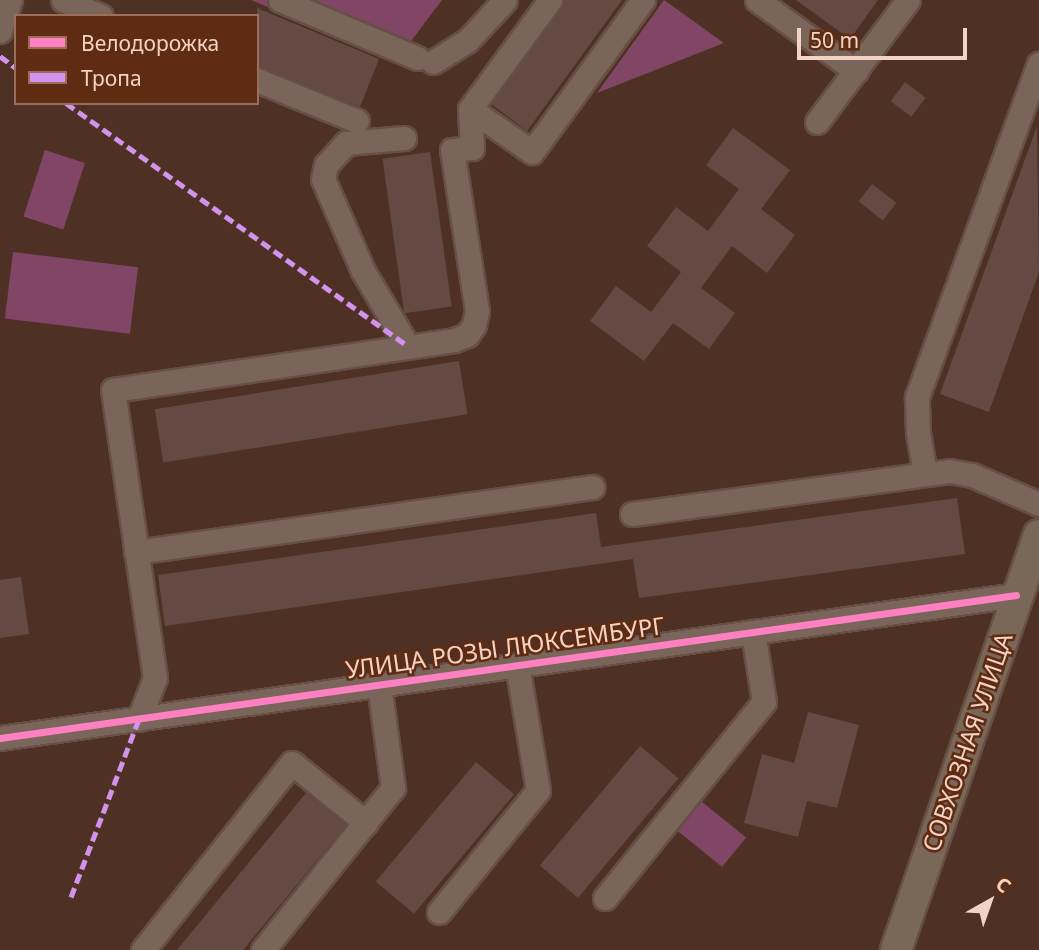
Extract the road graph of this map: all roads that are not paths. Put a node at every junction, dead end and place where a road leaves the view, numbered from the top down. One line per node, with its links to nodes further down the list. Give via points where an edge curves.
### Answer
1 (10, 0): 10 (street)
2 (62, 0): 9 (street)
3 (280, 0): 4 (street, via 425,60 468,40)
4 (505, 0)
5 (550, 0): 14 (street)
6 (643, 0): 14 (street, via 532,152)
7 (757, 0): 12 (street)
8 (908, 0): 12 (street)
9 (96, 14)
10 (0, 31)
11 (1039, 64): 19 (street, via 917,397)
12 (856, 71): 16 (street)
13 (259, 81): 15 (street)
14 (470, 109): 18 (street, via 472,148 453,149 476,320 460,338)
15 (357, 121)
16 (817, 122)
17 (404, 138): 18 (street, via 346,143 326,164 323,179 363,271)
18 (407, 345): 24 (street, via 113,390)
19 (925, 474): 21 (street, via 949,471 972,475); 22 (street)
20 (592, 487): 24 (street)
21 (1039, 504)
22 (632, 513)
23 (1039, 535): 25 (main road, СОВХОЗНАЯ УЛИЦА)
24 (136, 552): 29 (street, via 155,678)
25 (1016, 595): 26 (street, УЛИЦА РОЗЫ ЛЮКСЕМБУРГ); 36 (main road, СОВХОЗНАЯ УЛИЦА)
26 (753, 632): 27 (street, УЛИЦА РОЗЫ ЛЮКСЕМБУРГ); 32 (street, via 764,702)
27 (517, 665): 28 (street, УЛИЦА РОЗЫ ЛЮКСЕМБУРГ); 33 (street, via 538,790)
28 (379, 685): 29 (street, УЛИЦА РОЗЫ ЛЮКСЕМБУРГ); 31 (street, via 393,788)
29 (139, 719): 30 (street, УЛИЦА РОЗЫ ЛЮКСЕМБУРГ)
30 (0, 738)
31 (366, 823): 34 (street, via 292,763); 35 (street)
32 (605, 898)
33 (439, 912)
34 (143, 950)
35 (263, 950)
36 (896, 950)

